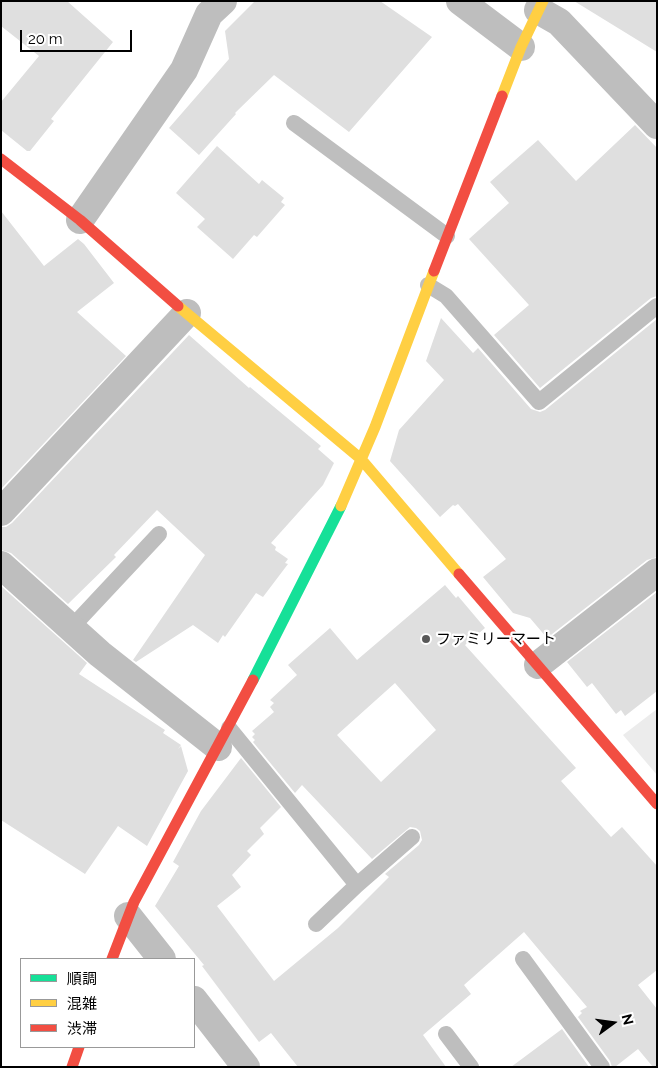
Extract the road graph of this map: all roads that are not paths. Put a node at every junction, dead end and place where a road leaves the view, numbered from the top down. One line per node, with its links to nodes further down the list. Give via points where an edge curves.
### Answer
1 (223, 1): 8 (street, via 209,14 184,70)
2 (460, 1): 4 (street)
3 (540, 5): 4 (street); 6 (street)
4 (521, 47): 9 (street)
5 (294, 123): 9 (lane)
6 (657, 125)
7 (1, 159): 8 (street)
8 (80, 220): 12 (street)
9 (447, 236): 10 (street)
10 (428, 285): 11 (lane, via 446,296 539,402); 13 (street)
11 (657, 306)
12 (187, 314): 13 (street); 14 (street)
13 (362, 459): 19 (street); 20 (street, via 337,516)
14 (1, 512)
15 (159, 534): 18 (lane)
16 (1, 565): 18 (street)
17 (657, 572): 19 (street)
18 (71, 628): 20 (street, via 100,654)
19 (538, 665): 21 (street)
20 (224, 737): 23 (lane); 24 (street)
21 (657, 804)
22 (412, 836): 23 (lane)
23 (358, 885): 25 (lane)
24 (128, 916): 26 (street); 27 (street)
25 (316, 924)
26 (112, 958)
27 (161, 958)
28 (523, 959): 35 (lane)
29 (195, 1001): 33 (street)
30 (446, 1034): 34 (lane)
31 (79, 1048): 32 (street)
32 (72, 1067)
33 (246, 1067)
34 (471, 1067)
35 (602, 1067)

